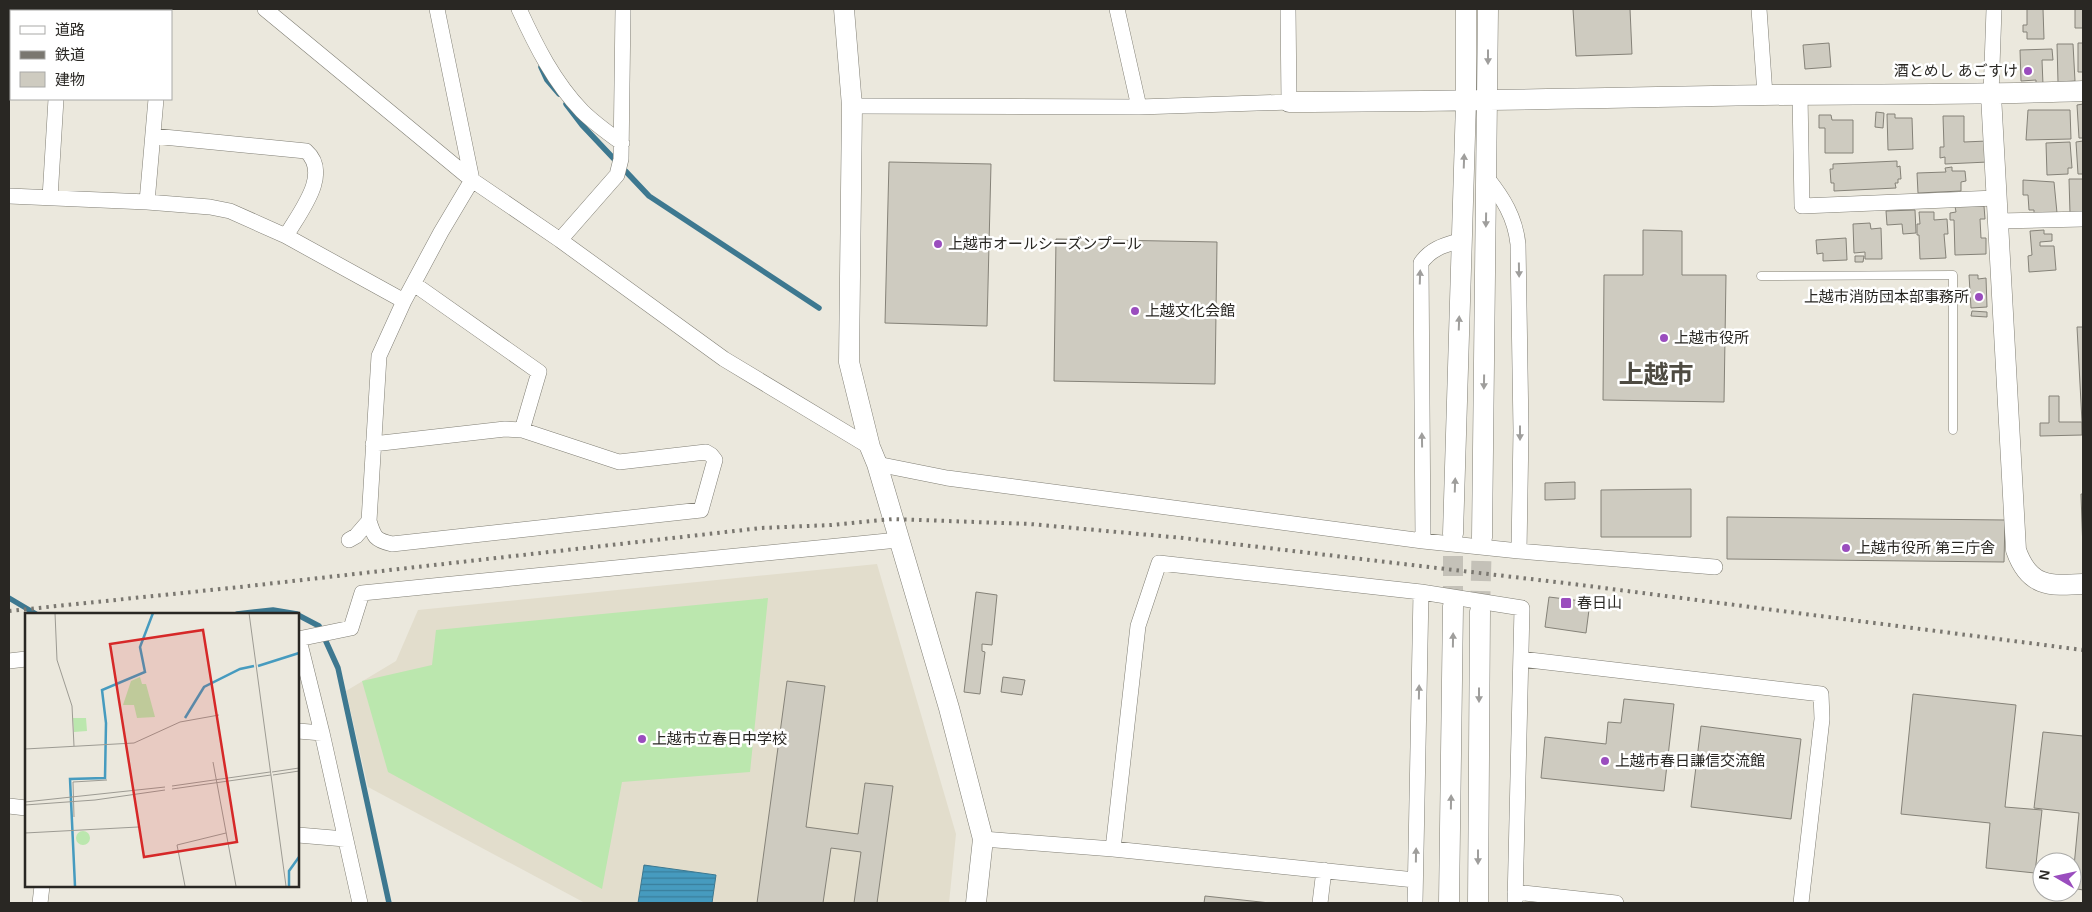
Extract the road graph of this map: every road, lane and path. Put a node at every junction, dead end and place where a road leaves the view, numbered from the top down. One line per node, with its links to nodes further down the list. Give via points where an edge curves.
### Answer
1 (265, 9): 26 (street)
2 (437, 9): 26 (street)
3 (519, 9): 24 (street, via 552,74 583,112)
4 (623, 9): 24 (street)
5 (844, 9): 21 (street)
6 (1116, 9): 22 (street)
7 (1288, 9): 19 (street)
8 (1466, 9): 20 (street)
9 (1488, 9): 18 (street, one-way to 18)
10 (1759, 9): 14 (street)
11 (1994, 9): 13 (street)
12 (2083, 91): 13 (street)
13 (1991, 94): 15 (street); 29 (street)
14 (1765, 95): 15 (street); 18 (street)
15 (1800, 95): 29 (street, via 1802,206)
16 (56, 100): 28 (street)
17 (156, 100): 23 (street)
18 (1489, 101): 20 (street); 25 (street)
19 (1289, 102): 20 (street); 22 (street)
20 (1466, 102): 35 (street, one-way to 20)
21 (852, 106): 22 (street); 42 (street, via 850,362)
22 (1139, 106)
23 (153, 136): 30 (street); 33 (street, via 306,151 313,157 317,169 313,189)
24 (622, 143): 34 (street, via 617,175)
25 (1487, 178): 45 (street, one-way to 45); 49 (street, one-way to 49, via 1502,197 1516,226 1518,244)
26 (472, 180): 34 (street); 37 (street)
27 (9, 196): 28 (street)
28 (50, 198): 30 (street)
29 (1996, 198): 32 (street)
30 (147, 202): 33 (street, via 230,211)
31 (2083, 219): 32 (street)
32 (1998, 221): 51 (street, via 2016,550 2028,575 2056,586)
33 (286, 236): 38 (street)
34 (560, 240): 42 (street, via 724,359)
35 (1462, 240): 44 (street, one-way to 35); 48 (street, one-way to 35, via 1421,263 1436,248)
36 (1761, 276): 40 (lane, via 1953,275)
37 (414, 284): 38 (street); 39 (street, via 539,372)
38 (404, 301): 41 (street, via 378,356)
39 (522, 430): 41 (street, via 505,429); 43 (street, via 619,462 706,452 715,460 701,510 392,544 379,541)
40 (1954, 430)
41 (373, 444): 43 (street)
42 (874, 456): 47 (street); 48 (street, via 947,478)
43 (369, 521): 46 (street)
44 (1454, 534)
45 (1482, 538)
46 (349, 540)
47 (898, 540): 55 (street, via 362,594 351,628); 65 (street, via 949,708)
48 (1423, 541): 49 (street)
49 (1519, 552): 50 (street)
50 (1715, 567)
51 (2083, 584)
52 (1421, 592): 58 (street, via 1522,608); 67 (street, via 1160,563 1138,626); 69 (street, one-way to 52)
53 (1454, 606): 77 (street, one-way to 53)
54 (1480, 611): 78 (street, one-way to 78)
55 (299, 639)
56 (299, 643): 61 (street)
57 (25, 659): 59 (street)
58 (1521, 660): 71 (street); 80 (street, via 1820,694 1822,719)
59 (9, 661)
60 (299, 731): 61 (street)
61 (322, 733): 66 (street)
62 (9, 806): 63 (street)
63 (25, 808)
64 (299, 835): 66 (street)
65 (983, 838): 67 (street); 74 (street)
66 (345, 839): 73 (street)
67 (1113, 849): 68 (street)
68 (1324, 870): 69 (street); 75 (street)
69 (1416, 880): 76 (street)
70 (42, 887): 72 (street)
71 (1515, 898): 79 (street)
72 (40, 903)
73 (360, 903)
74 (976, 903)
75 (1320, 903)
76 (1415, 903)
77 (1450, 903)
78 (1478, 903)
79 (1616, 903)
80 (1801, 903)

